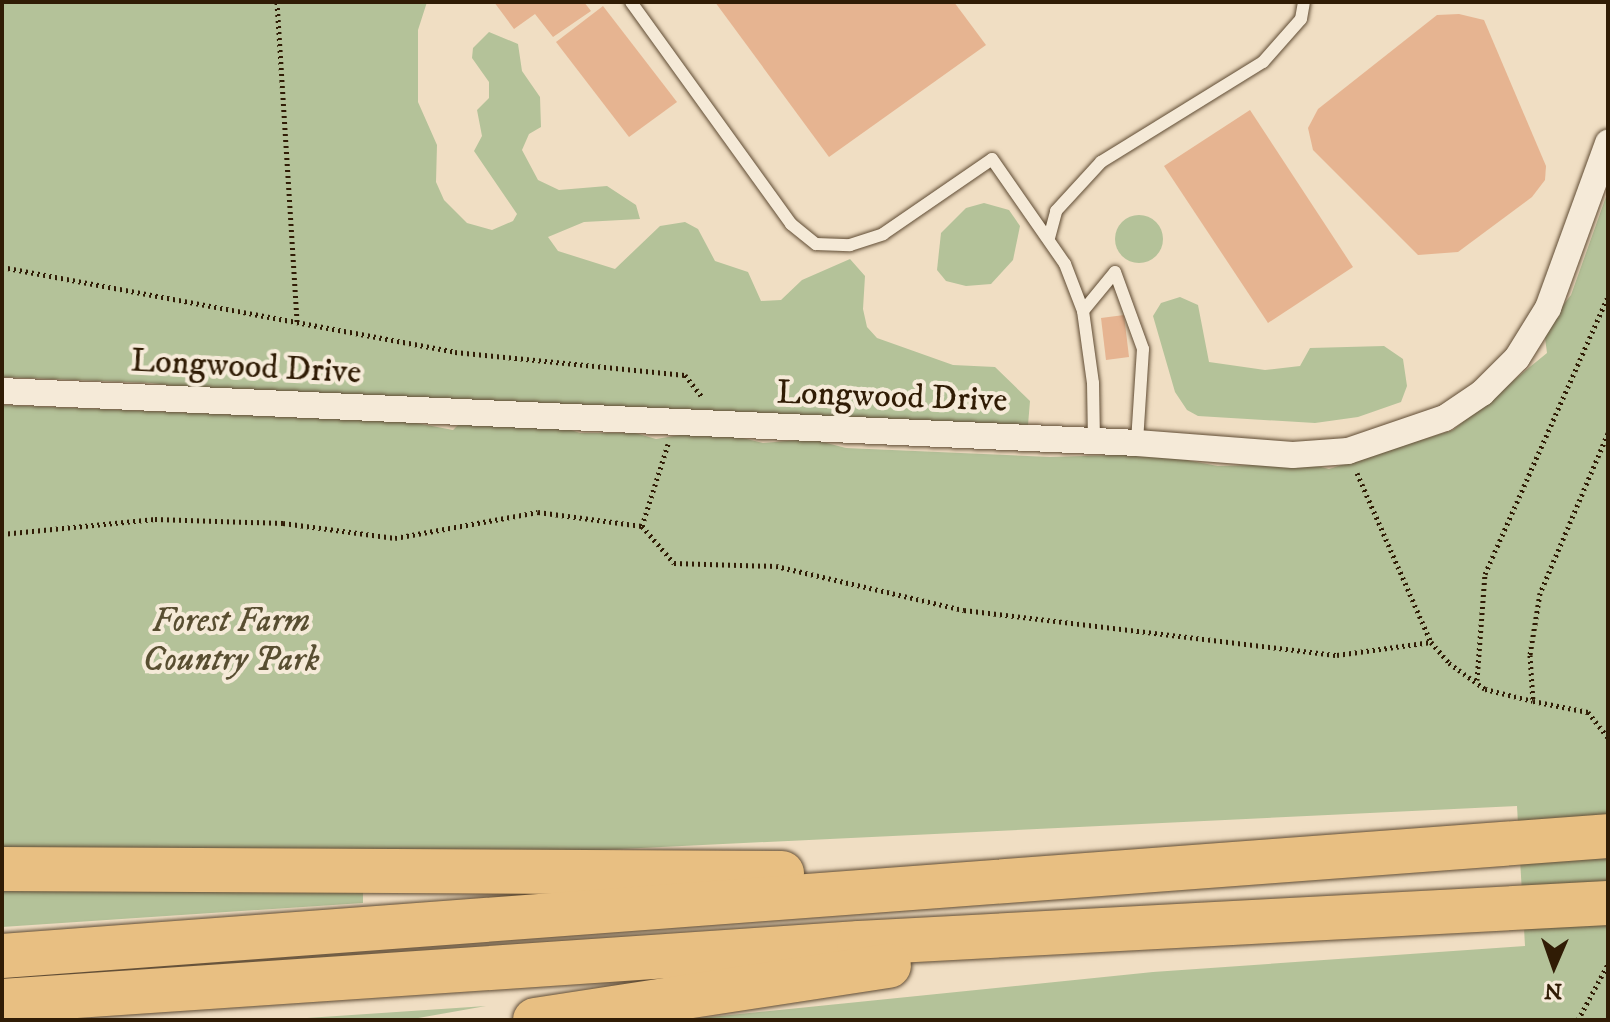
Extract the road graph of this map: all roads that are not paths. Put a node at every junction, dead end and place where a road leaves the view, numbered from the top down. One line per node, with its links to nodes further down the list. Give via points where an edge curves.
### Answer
1 (631, 2): 4 (lane, via 791,224 816,244 850,245 883,234 992,159)
2 (1304, 2): 4 (lane, via 1301,19 1263,62 1101,162 1056,211)
3 (1608, 143): 8 (street, Longwood Drive, via 1548,308 1517,358 1482,393 1445,418 1348,451 1293,455)
4 (1049, 238): 5 (lane)
5 (1083, 311): 7 (lane); 8 (lane, via 1115,272 1143,349)
6 (2, 391): 7 (street, Longwood Drive)
7 (1094, 441): 8 (street, Longwood Drive)
8 (1137, 443)
9 (1608, 836): 11 (highway)
10 (2, 869): 11 (highway, via 314,874)
11 (1084, 872): 14 (highway, via 563,918)
12 (1608, 903): 13 (highway)
13 (1092, 933): 15 (highway, via 859,943); 16 (highway)
14 (2, 956)
15 (2, 1001)
16 (535, 1020)

